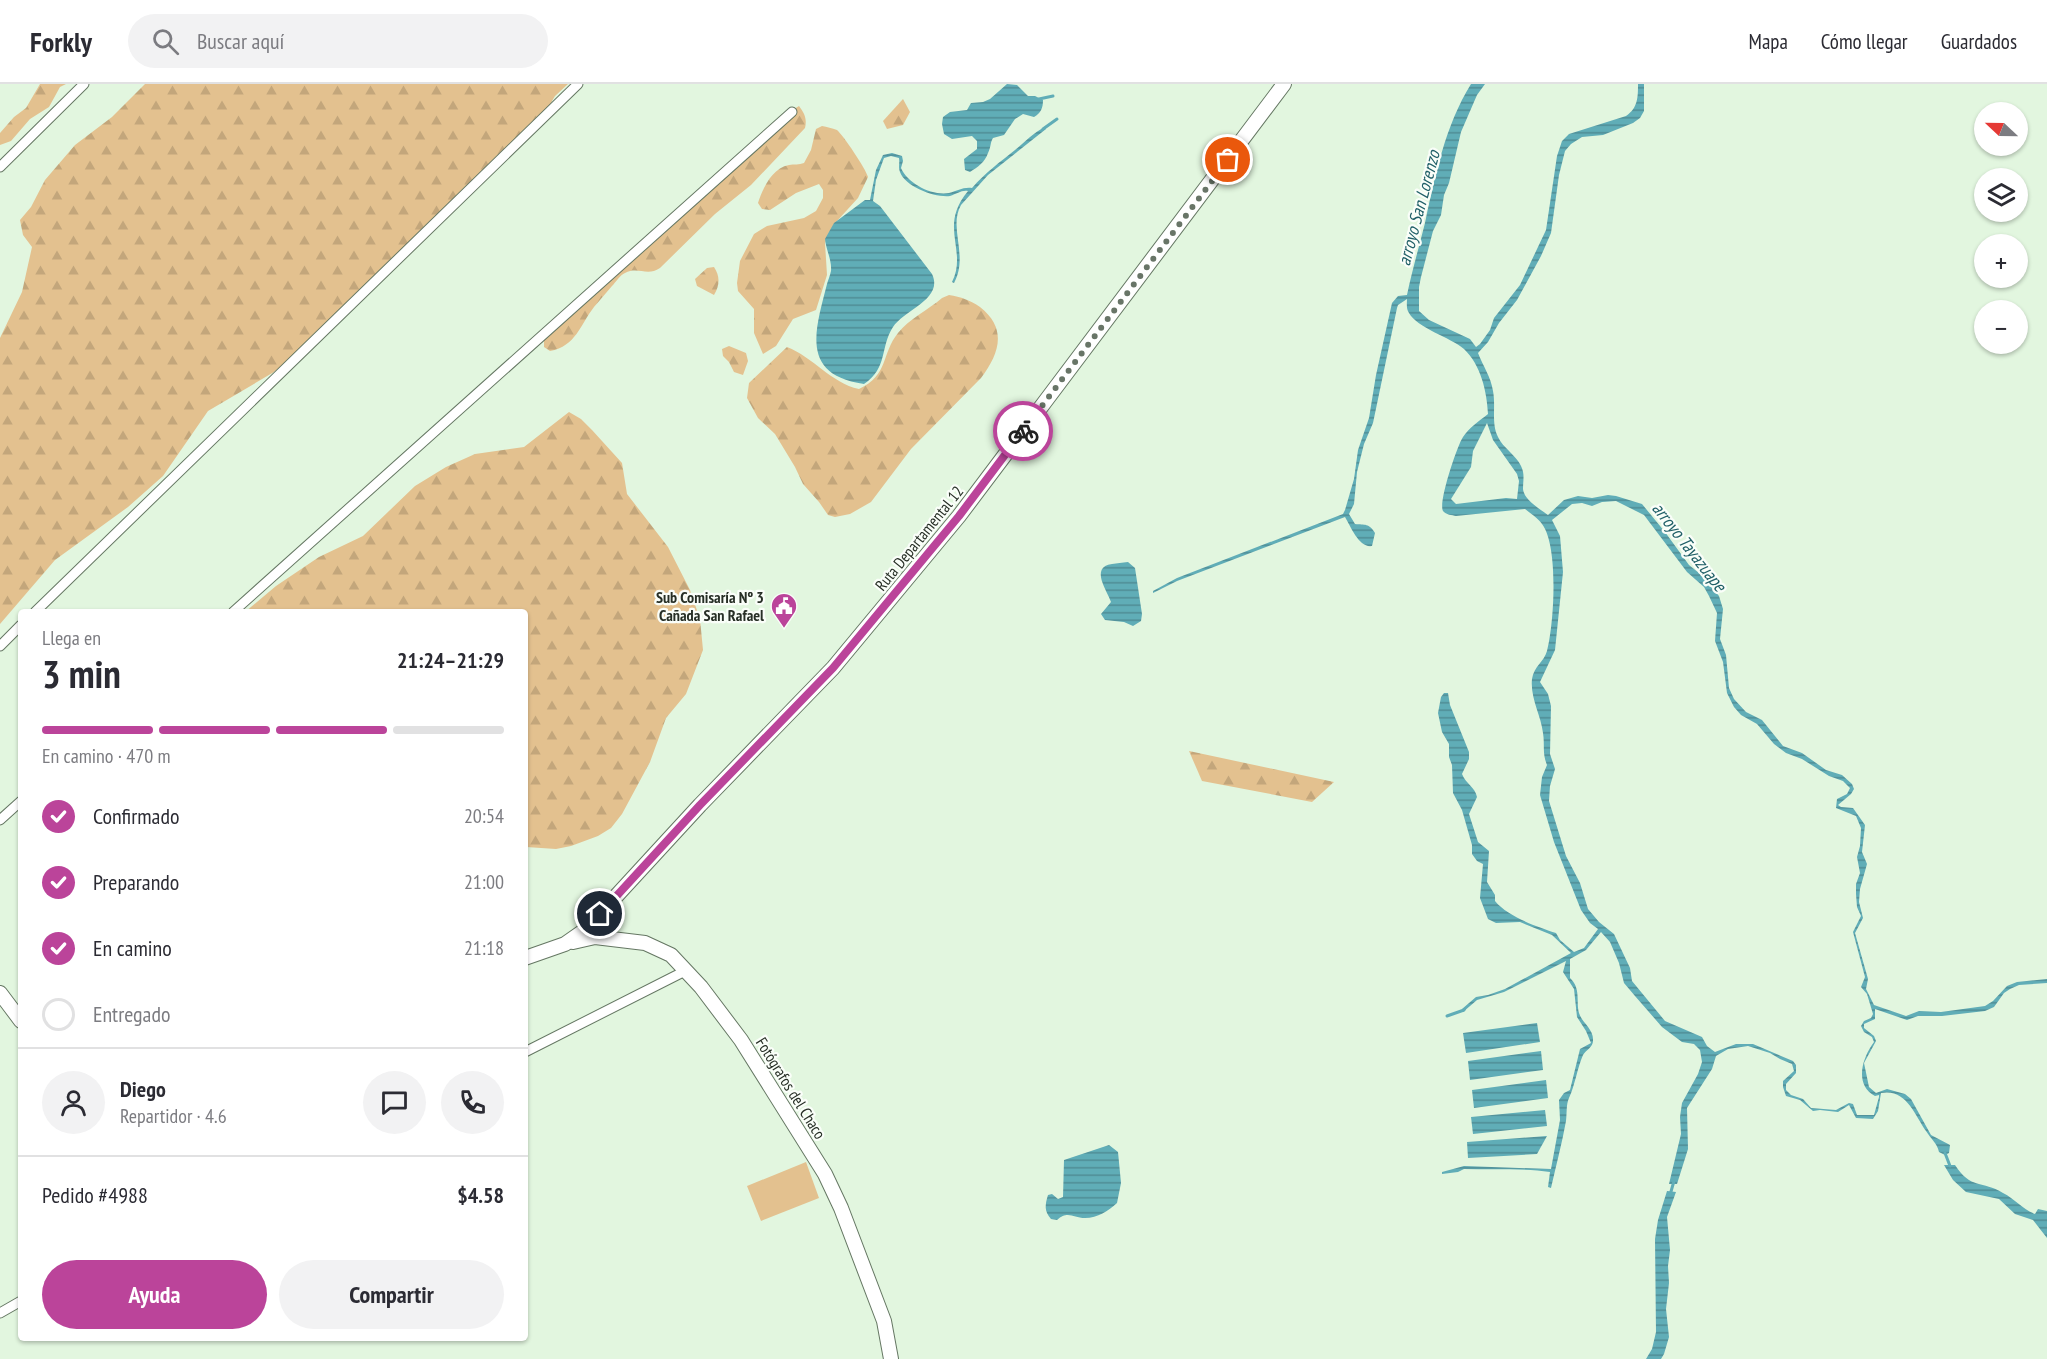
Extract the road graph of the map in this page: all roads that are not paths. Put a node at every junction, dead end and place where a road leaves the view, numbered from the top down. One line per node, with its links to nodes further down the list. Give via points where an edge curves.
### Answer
1 (84, 84): 5 (street)
2 (578, 84): 6 (street)
3 (1284, 84): 12 (main road, Ruta Departamental 12, via 959,516 833,668 585,930)
4 (792, 112): 7 (street)
5 (0, 167)
6 (38, 609)
7 (236, 609)
8 (18, 628): 9 (street)
9 (0, 646)
10 (18, 804): 11 (street)
11 (0, 820)
12 (565, 944): 13 (main road, Ruta Departamental 12); 14 (main road, Fotógrafos del Chaco, via 595,937 645,943 671,956)
13 (528, 956)
14 (687, 970): 17 (street); 20 (main road, Fotógrafos del Chaco, via 741,1040 825,1174 884,1321)
15 (0, 993): 16 (main road)
16 (18, 1017)
17 (528, 1050)
18 (18, 1303): 19 (street)
19 (0, 1313)
20 (891, 1359)

